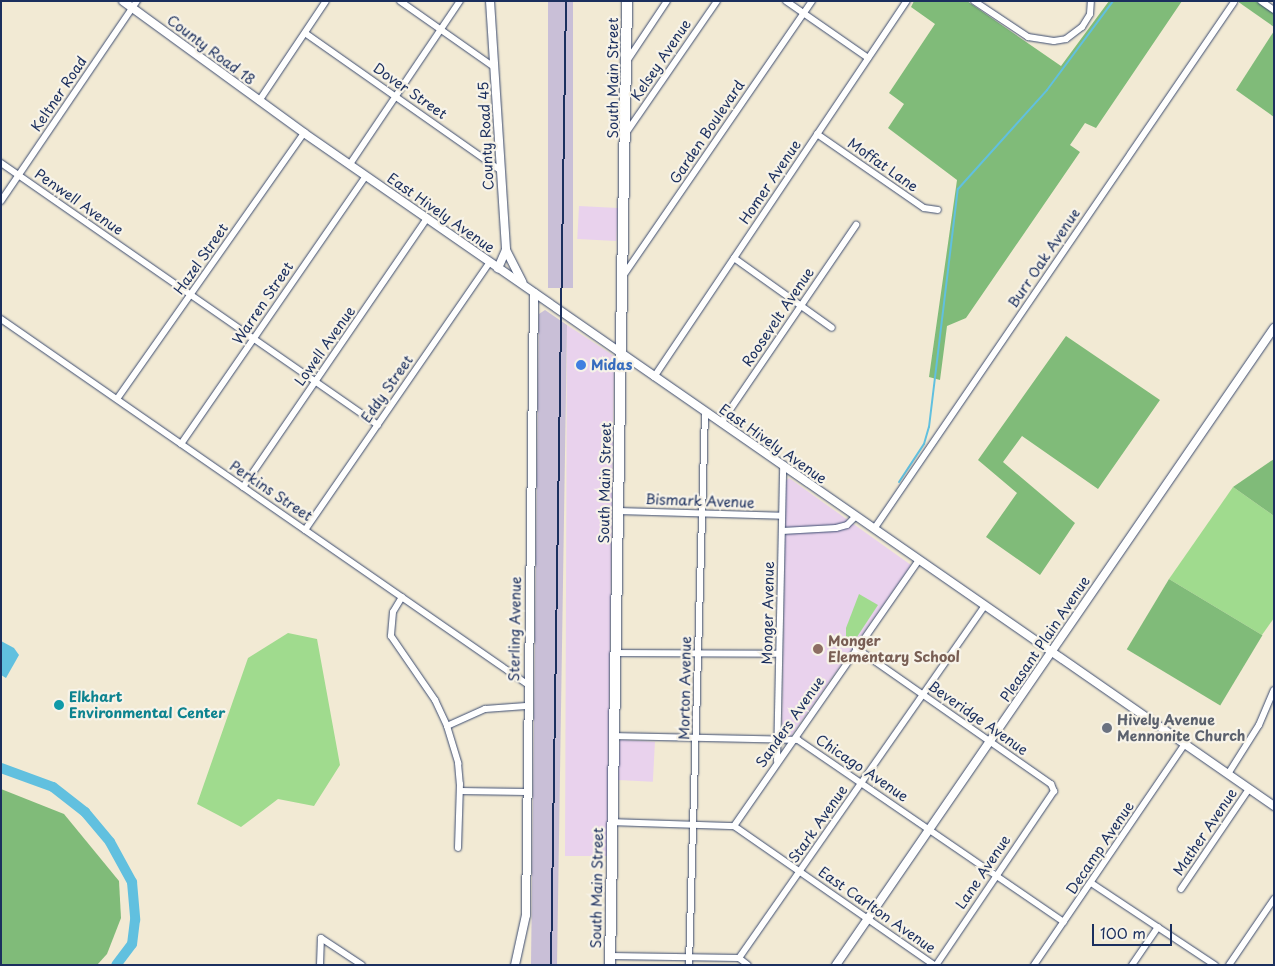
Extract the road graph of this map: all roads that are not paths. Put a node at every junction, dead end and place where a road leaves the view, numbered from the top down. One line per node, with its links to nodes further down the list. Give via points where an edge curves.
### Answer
1 (123, 1): 16 (street, County Road 18)
2 (326, 1): 20 (street)
3 (400, 1): 19 (street)
4 (460, 1): 19 (street)
5 (490, 1): 23 (street, County Road 45)
6 (627, 1): 22 (main road, South Main Street)
7 (667, 1): 22 (street)
8 (717, 1): 27 (street, Kelsey Avenue)
9 (786, 1): 18 (street)
10 (812, 1): 18 (street, Garden Boulevard)
11 (907, 1): 21 (street, Homer Avenue)
12 (974, 1): 13 (street, via 1028,37 1054,41 1066,39 1082,28 1090,14)
13 (1091, 1)
14 (1261, 1): 17 (street)
15 (1234, 2): 65 (street, Burr Oak Avenue)
16 (134, 4): 25 (street, County Road 18); 32 (street, Keltner Road)
17 (1274, 10)
18 (803, 13): 21 (street); 42 (street, Garden Boulevard)
19 (442, 30): 23 (street); 24 (street)
20 (305, 33): 24 (street, Dover Street); 25 (street)
21 (868, 58): 28 (street, Homer Avenue)
22 (626, 62): 27 (main road, South Main Street)
23 (494, 67): 31 (street, County Road 45)
24 (396, 96): 30 (street); 31 (street, Dover Street)
25 (259, 101): 26 (street, East Hively Avenue)
26 (304, 133): 30 (street, East Hively Avenue); 45 (street, Hazel Street)
27 (626, 133): 42 (main road, South Main Street)
28 (817, 134): 35 (street, Moffat Lane, via 924,208); 39 (street, Homer Avenue)
29 (1, 163): 32 (street, Penwell Avenue)
30 (350, 164): 33 (street, East Hively Avenue)
31 (500, 170): 38 (street, County Road 45)
32 (19, 176): 34 (street, Keltner Road); 45 (street, Penwell Avenue)
33 (366, 176): 36 (street, East Hively Avenue); 50 (street, Warren Street)
34 (1, 201)
35 (938, 210)
36 (428, 218): 40 (street, East Hively Avenue); 53 (street, Lowell Avenue)
37 (856, 225): 46 (street, Roosevelt Avenue)
38 (506, 250): 41 (street, County Road 45); 43 (street)
39 (734, 258): 46 (street); 52 (street, Homer Avenue)
40 (490, 262): 41 (street, East Hively Avenue); 57 (street, Eddy Street)
41 (498, 268): 43 (street, East Hively Avenue)
42 (622, 277): 51 (main road, South Main Street)
43 (525, 286): 44 (street, East Hively Avenue)
44 (534, 293): 51 (street, East Hively Avenue); 76 (street, Sterling Avenue)
45 (191, 295): 50 (street, Penwell Avenue); 54 (street, Hazel Street)
46 (801, 306): 48 (street); 56 (street, Roosevelt Avenue)
47 (1, 319): 54 (street, Perkins Street)
48 (832, 328)
49 (1274, 328): 73 (street, Pleasant Plain Avenue)
50 (254, 338): 53 (street, Penwell Avenue); 58 (street, Warren Street)
51 (621, 353): 52 (street, East Hively Avenue); 61 (main road, South Main Street)
52 (654, 377): 55 (street, East Hively Avenue)
53 (315, 381): 57 (street, Penwell Avenue); 60 (street, Lowell Avenue)
54 (117, 399): 58 (street, Perkins Street)
55 (705, 412): 56 (street, East Hively Avenue); 62 (street, Morton Avenue)
56 (721, 423): 59 (street, East Hively Avenue)
57 (378, 424): 66 (street, Eddy Street)
58 (182, 444): 60 (street, Perkins Street)
59 (782, 465): 63 (street, Monger Avenue); 64 (street, East Hively Avenue)
60 (242, 487): 66 (street, Perkins Street)
61 (618, 511): 62 (street, Bismark Avenue); 74 (main road, South Main Street)
62 (700, 514): 63 (street, Bismark Avenue); 72 (street, Morton Avenue)
63 (782, 516): 67 (street, Monger Avenue)
64 (856, 516): 65 (street, East Hively Avenue); 67 (street, via 847,525 836,528)
65 (874, 529): 68 (street, East Hively Avenue)
66 (305, 530): 69 (street, Perkins Street)
67 (782, 531): 75 (street, Monger Avenue)
68 (919, 560): 70 (street, East Hively Avenue); 71 (street, Sanders Avenue)
69 (402, 597): 76 (street, Perkins Street); 80 (street, via 393,612 391,636 435,700)
70 (985, 605): 73 (street, East Hively Avenue); 77 (street, Stark Avenue)
71 (856, 648): 77 (street, Beveridge Avenue); 84 (street, Sanders Avenue)
72 (698, 651): 74 (street); 75 (street); 82 (street, Morton Avenue)
73 (1051, 651): 85 (street, Pleasant Plain Avenue); 86 (street, East Hively Avenue)
74 (615, 653): 81 (main road, South Main Street)
75 (779, 654): 83 (street, Monger Avenue)
76 (527, 684): 79 (street, Sterling Avenue)
77 (923, 695): 85 (street, Beveridge Avenue); 89 (street, Stark Avenue)
78 (1273, 695): 88 (street, via 1259,725)
79 (526, 706): 80 (street, via 485,709); 92 (street, Sterling Avenue)
80 (446, 726): 91 (street, via 458,763)
81 (614, 736): 82 (street, Chicago Avenue); 95 (main road, South Main Street)
82 (697, 737): 83 (street, Chicago Avenue); 96 (street, Morton Avenue)
83 (777, 740): 84 (street, Chicago Avenue); 87 (street, Monger Avenue)
84 (792, 740): 87 (street, Sanders Avenue); 89 (street, Chicago Avenue, via 798,740)
85 (989, 742): 93 (street, Beveridge Avenue, via 1051,784); 98 (street, Pleasant Plain Avenue)
86 (1185, 744): 88 (street, East Hively Avenue); 102 (street, Decamp Avenue)
87 (777, 761): 97 (street, Sanders Avenue)
88 (1228, 774): 90 (street, East Hively Avenue)
89 (862, 783): 98 (street, Chicago Avenue); 100 (street, Stark Avenue)
90 (1249, 789): 94 (street, East Hively Avenue); 103 (street, Mather Avenue)
91 (460, 791): 92 (street); 99 (street)
92 (526, 792): 113 (street, Sterling Avenue, via 526,915)
93 (1052, 795): 101 (street, Lane Avenue)
94 (1274, 806)
95 (612, 822): 96 (street); 109 (main road, South Main Street)
96 (694, 824): 97 (street); 110 (street, Morton Avenue)
97 (734, 826): 100 (street, East Carlton Avenue)
98 (929, 829): 101 (street, Chicago Avenue); 105 (street, Pleasant Plain Avenue)
99 (458, 848)
100 (801, 872): 105 (street, East Carlton Avenue); 108 (street, Stark Avenue)
101 (995, 876): 106 (street, Chicago Avenue); 116 (street, Lane Avenue)
102 (1091, 883): 106 (street, Decamp Avenue); 107 (street)
103 (1182, 888)
104 (1274, 899): 120 (street)
105 (868, 918): 115 (street, Pleasant Plain Avenue); 116 (street, East Carlton Avenue)
106 (1064, 922): 117 (street, Decamp Avenue)
107 (1158, 927): 118 (street); 119 (street)
108 (739, 958): 110 (street); 114 (street)
109 (610, 961): 110 (street)
110 (689, 962)
111 (320, 965): 112 (street, via 321,938)
112 (362, 965)
113 (515, 965)
114 (748, 965)
115 (836, 965)
116 (935, 965)
117 (1034, 965)
118 (1132, 965)
119 (1215, 965)
120 (1229, 965)

